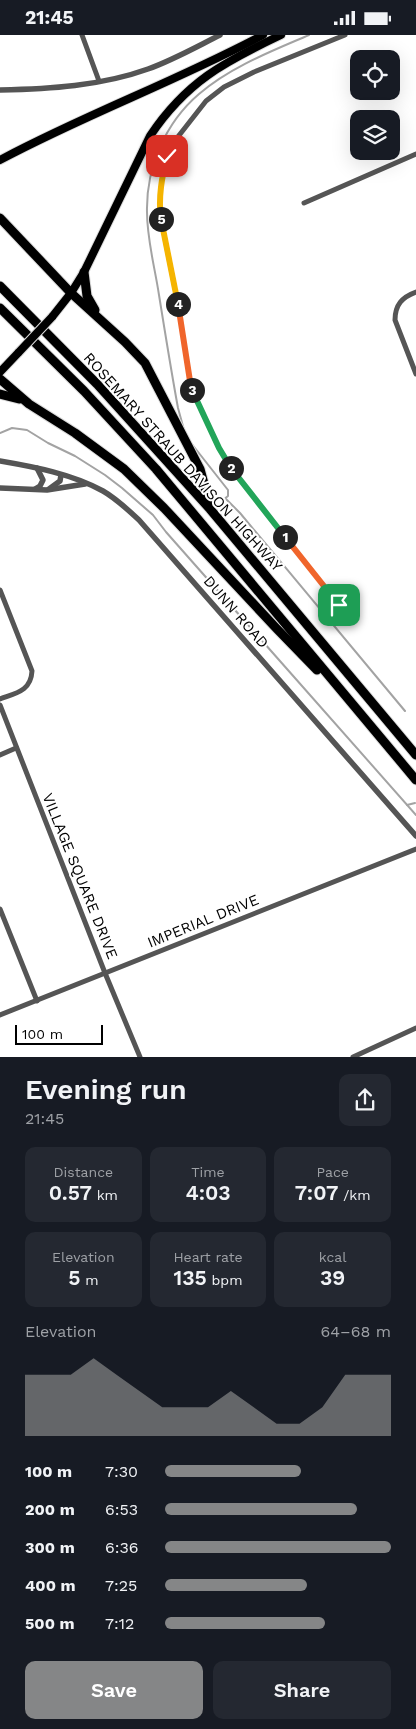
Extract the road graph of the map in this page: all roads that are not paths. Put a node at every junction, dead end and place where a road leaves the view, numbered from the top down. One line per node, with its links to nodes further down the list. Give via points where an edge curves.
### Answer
1 (82, 35): 6 (street)
2 (220, 35): 6 (street, via 149,69)
3 (263, 35): 9 (highway)
4 (281, 35): 12 (highway, via 202,79 163,116 150,136)
5 (345, 35): 34 (street, via 254,72 224,87 206,101 176,138 167,156 159,202 196,400 228,463)
6 (99, 81): 7 (street)
7 (0, 90)
8 (416, 155): 10 (street)
9 (0, 160)
10 (304, 203)
11 (0, 218): 15 (highway)
12 (84, 272): 15 (highway); 17 (highway, via 87,296)
13 (0, 285): 32 (highway, ROSEMARY STRAUB DAVISON HIGHWAY, via 97,384)
14 (416, 292): 19 (street, via 399,303 395,311 395,320)
15 (71, 293): 17 (highway); 18 (highway, bridge)
16 (0, 308): 37 (highway, ROSEMARY STRAUB DAVISON HIGHWAY, via 84,391 156,469)
17 (106, 324): 32 (highway, via 145,363 200,469)
18 (0, 372)
19 (416, 374)
20 (0, 379): 22 (highway)
21 (0, 389): 22 (highway)
22 (14, 391): 24 (highway)
23 (0, 394): 24 (highway)
24 (26, 402): 37 (highway, via 124,469)
25 (0, 461): 26 (street, DUNN ROAD)
26 (35, 467): 27 (street, DUNN ROAD); 30 (street, via 43,480)
27 (61, 475): 28 (street, DUNN ROAD); 31 (street, via 60,481)
28 (86, 484): 31 (street); 42 (street, DUNN ROAD, via 119,502 148,529)
29 (0, 488): 30 (street)
30 (34, 489): 31 (street)
31 (47, 489)
32 (210, 509): 40 (highway, ROSEMARY STRAUB DAVISON HIGHWAY)
33 (0, 590): 35 (street, via 32,678 25,689)
34 (353, 621)
35 (0, 699)
36 (0, 705): 38 (street, VILLAGE SQUARE DRIVE)
37 (355, 708): 41 (highway, ROSEMARY STRAUB DAVISON HIGHWAY)
38 (16, 748): 39 (street); 45 (street, VILLAGE SQUARE DRIVE)
39 (0, 755)
40 (416, 755)
41 (416, 781)
42 (416, 836)
43 (416, 849): 45 (street, IMPERIAL DRIVE)
44 (0, 909): 46 (street)
45 (105, 973): 46 (street, IMPERIAL DRIVE); 49 (street, VILLAGE SQUARE DRIVE)
46 (37, 1001): 47 (street, IMPERIAL DRIVE)
47 (0, 1015)
48 (416, 1028): 50 (street)
49 (140, 1057)
50 (353, 1057)

